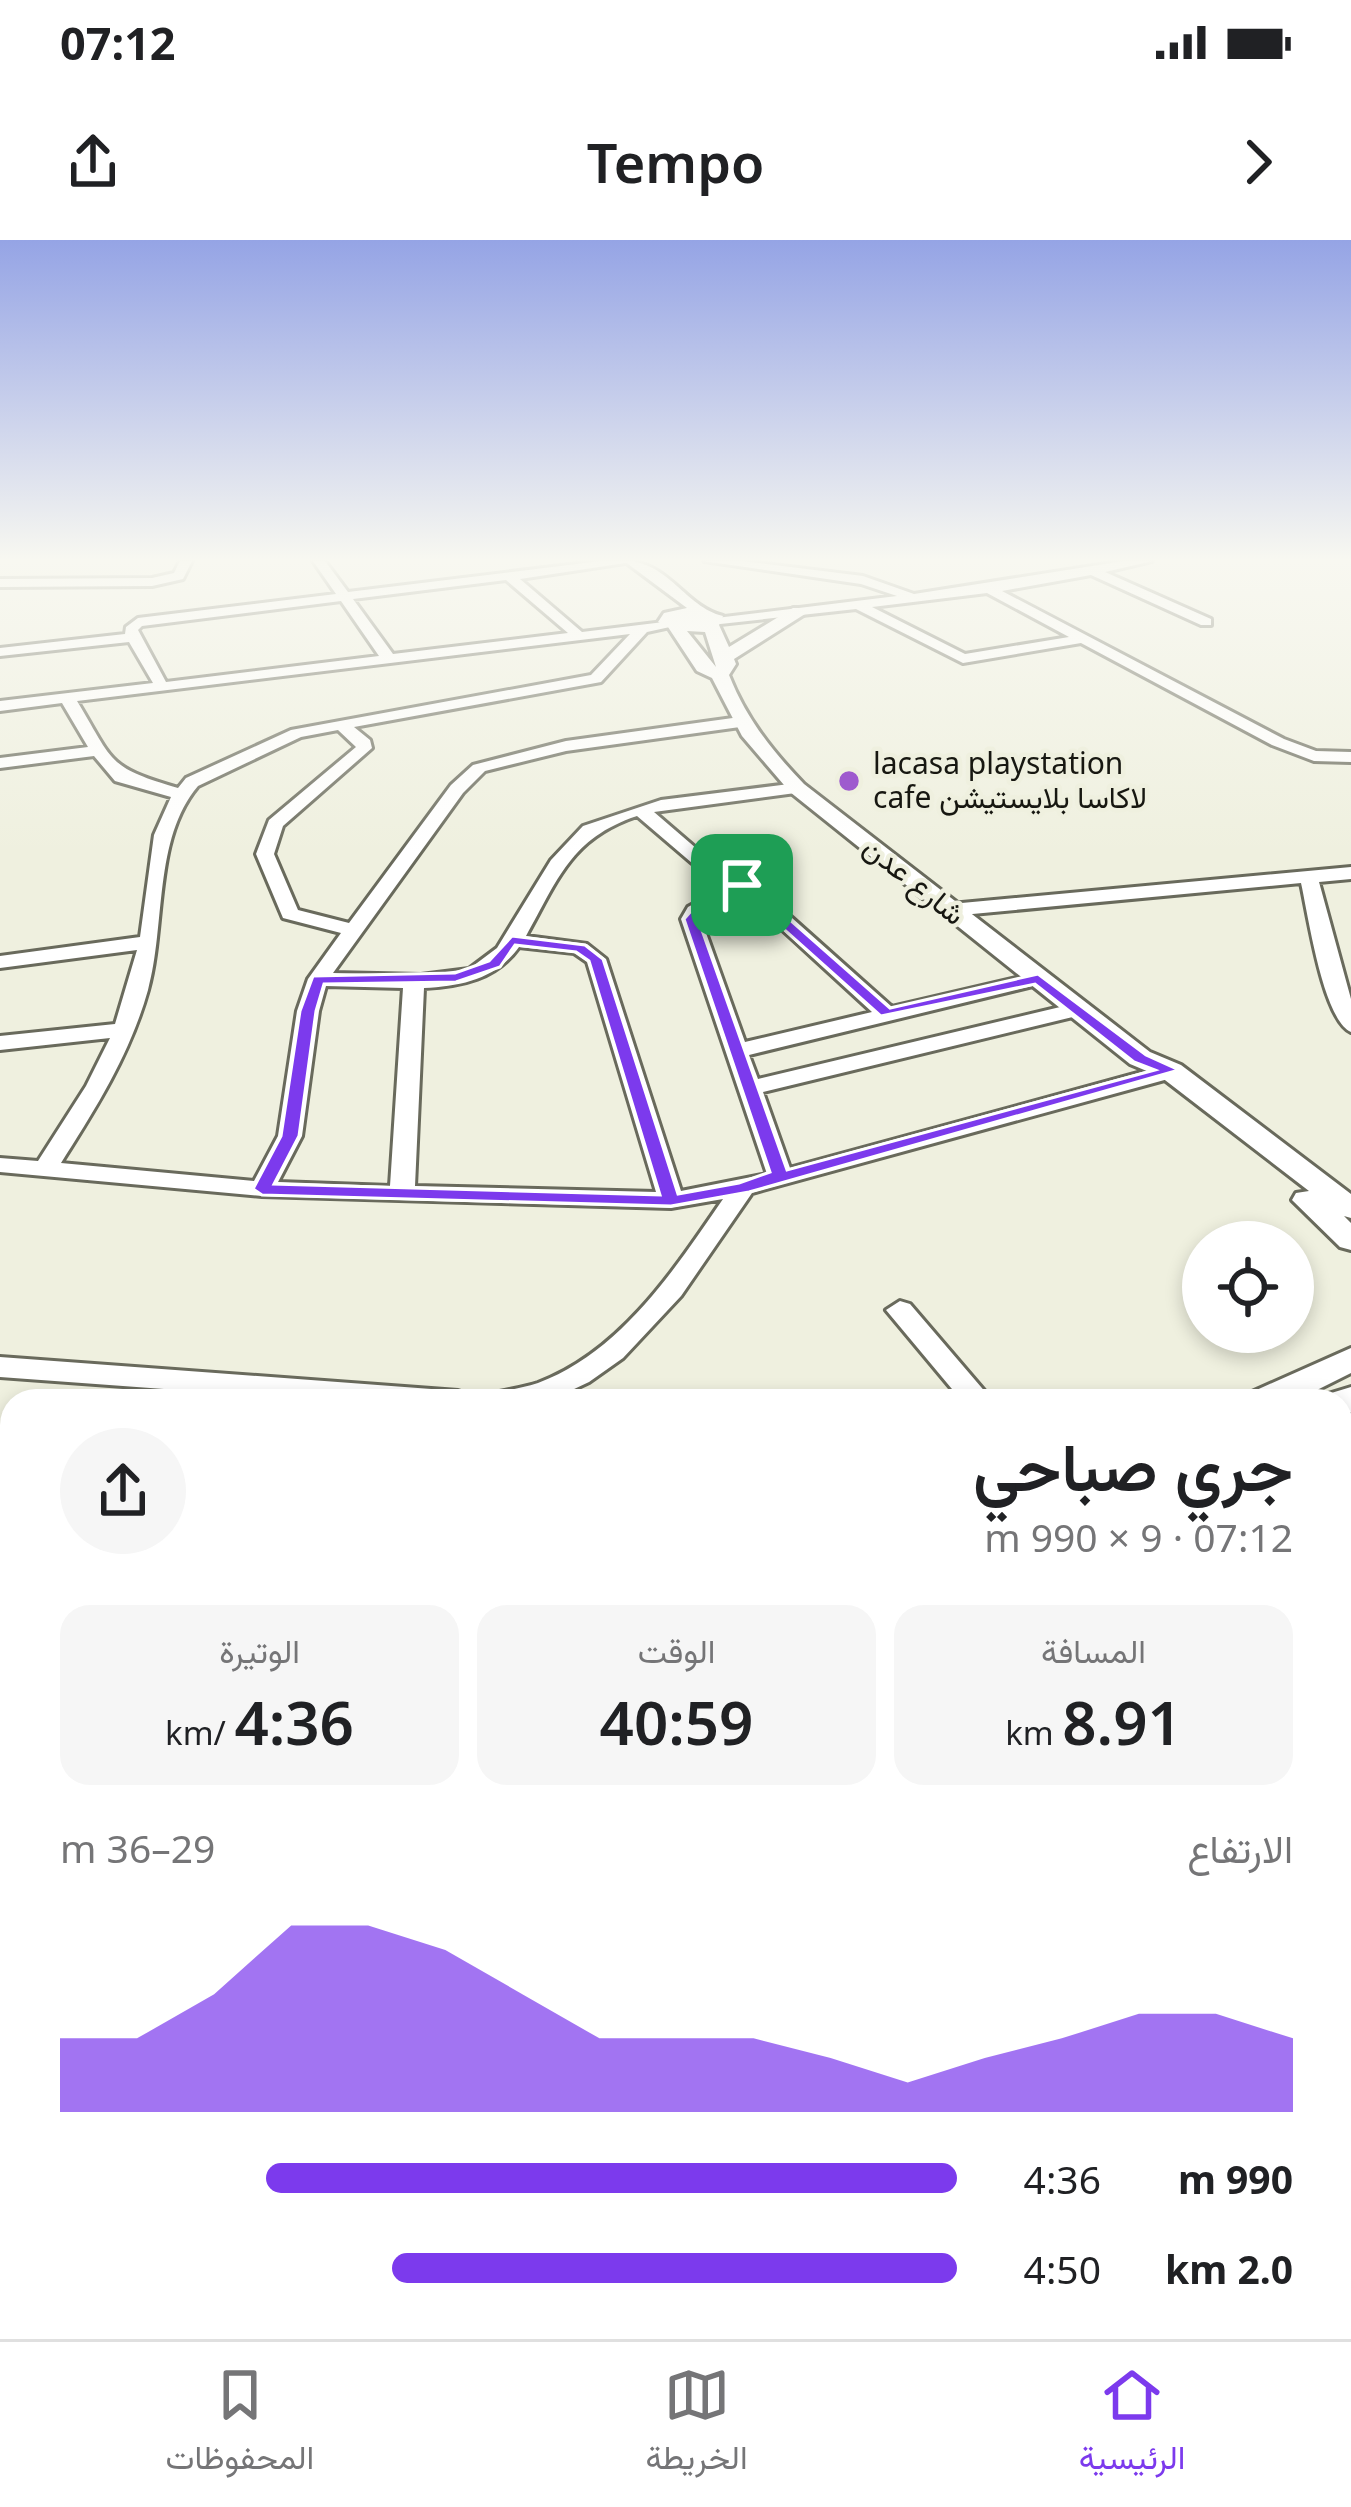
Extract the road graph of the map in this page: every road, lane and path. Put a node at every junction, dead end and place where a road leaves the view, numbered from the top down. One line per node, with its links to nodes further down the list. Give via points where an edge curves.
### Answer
1 (146, 659): 9 (street)
2 (380, 659): 9 (street)
3 (614, 659): 13 (street, via 596,679)
4 (697, 659): 8 (street, شارع عدن, via 703,667)
5 (720, 659): 8 (street, شارع عدن)
6 (731, 659): 8 (street)
7 (1119, 659): 15 (street, via 1300,752)
8 (722, 666): 12 (street, شارع عدن)
9 (161, 685): 10 (street)
10 (67, 698): 11 (street); 14 (street)
11 (0, 706)
12 (740, 722): 17 (street, شارع عدن); 24 (street, via 566,746 479,768)
13 (338, 723): 18 (street, via 274,741); 24 (street, via 364,748 275,824 266,854 290,914)
14 (100, 750): 16 (street); 18 (street, via 121,777)
15 (1351, 757)
16 (0, 763)
17 (797, 788): 19 (street); 23 (street, شارع عدن)
18 (179, 794): 26 (street)
19 (643, 812): 22 (street); 25 (street, via 577,840)
20 (1351, 873): 21 (street)
21 (1309, 878): 23 (street); 31 (street)
22 (742, 885): 33 (street); 37 (street, via 691,919)
23 (951, 910): 29 (street, شارع عدن)
24 (356, 931): 28 (street)
25 (512, 940): 30 (street, via 475,973); 46 (street, via 580,948 596,959)
26 (149, 942): 27 (street); 35 (street)
27 (0, 962)
28 (318, 979): 30 (street); 44 (street, via 290,1136)
29 (1038, 979): 32 (street, شارع عدن); 33 (street)
30 (414, 980): 45 (street)
31 (1343, 984): 34 (street)
32 (1077, 1009): 38 (street, شارع عدن); 39 (street)
33 (886, 1013): 37 (street)
34 (1351, 1025)
35 (124, 1030): 36 (street); 41 (street)
36 (0, 1043)
37 (737, 1051): 39 (street)
38 (1152, 1068): 42 (street); 47 (street, شارع عدن); 48 (street, شارع عدن)
39 (752, 1088): 42 (street)
40 (0, 1165): 41 (street)
41 (44, 1170): 44 (street)
42 (780, 1175): 43 (street)
43 (743, 1188): 46 (street); 53 (street, via 679,1282 599,1362)
44 (262, 1189): 45 (street)
45 (402, 1193): 46 (street)
46 (671, 1200)
47 (1351, 1209)
48 (1351, 1240)
49 (900, 1310): 54 (street)
50 (1351, 1359): 55 (street)
51 (0, 1367): 52 (street)
52 (296, 1389)
53 (549, 1389)
54 (968, 1389)
55 (1290, 1389)

